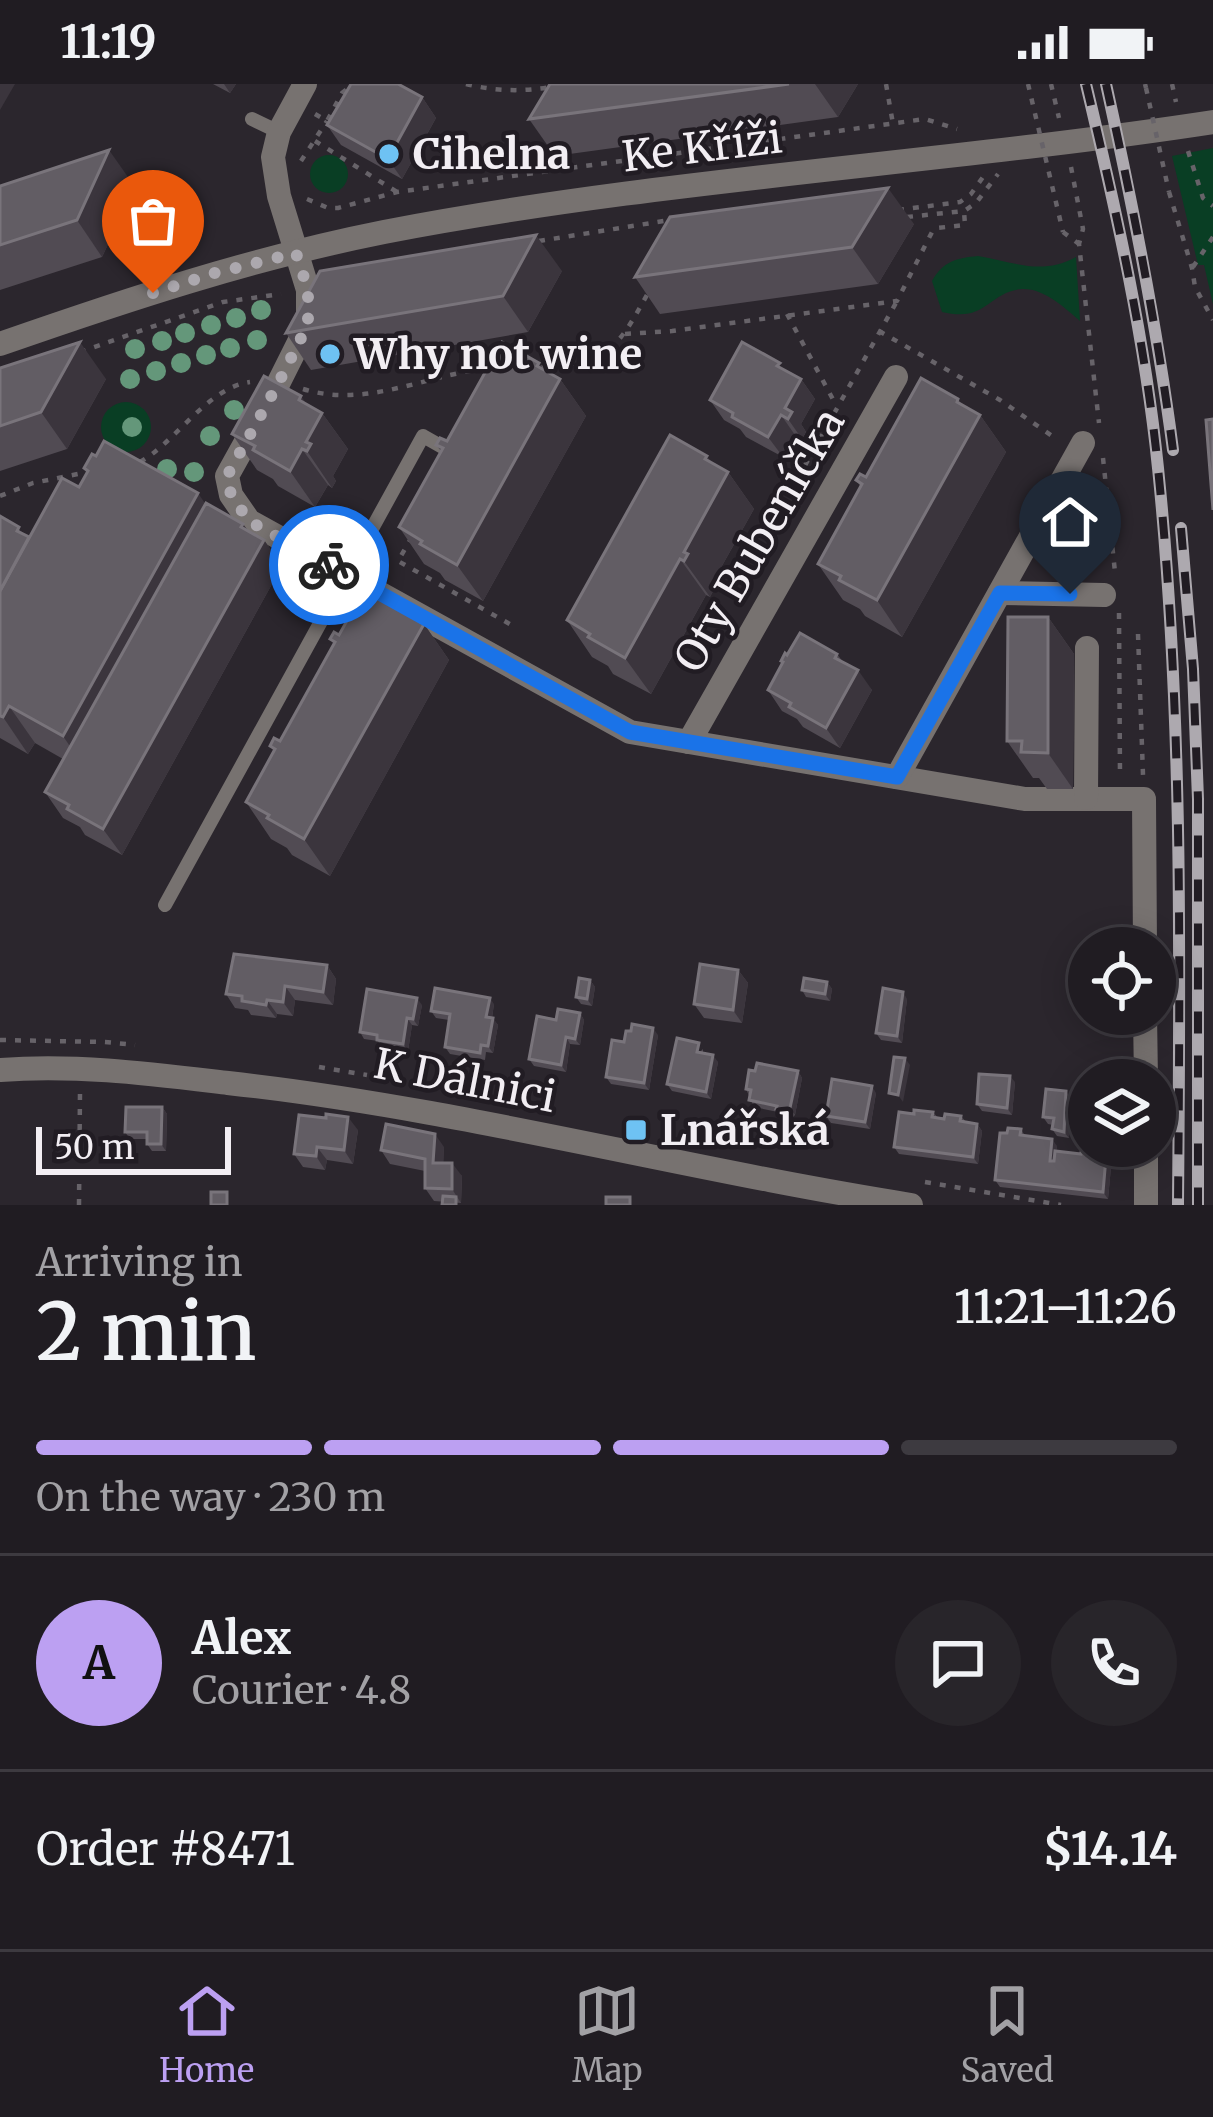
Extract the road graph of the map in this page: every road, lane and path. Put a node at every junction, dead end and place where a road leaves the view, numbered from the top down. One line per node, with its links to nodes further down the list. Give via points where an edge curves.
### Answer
1 (351, 84): 13 (path)
2 (466, 84): 3 (path, via 528,91)
3 (568, 84)
4 (886, 84): 17 (path)
5 (1028, 84): 32 (path, bridge, via 1063,232)
6 (1051, 84): 11 (path)
7 (1172, 84): 10 (path)
8 (1146, 86): 34 (path, bridge)
9 (300, 93): 13 (path); 19 (street)
10 (1177, 106)
11 (1059, 118)
12 (252, 119): 19 (lane)
13 (328, 121): 20 (path)
14 (1040, 121): 16 (path)
15 (1213, 122): 22 (street, Ke Kříži)
16 (1021, 123)
17 (892, 124): 18 (path, via 925,119); 26 (path)
18 (963, 130)
19 (278, 132): 33 (street, via 276,184)
20 (315, 141): 24 (path); 26 (path)
21 (1186, 146): 28 (path)
22 (1004, 158): 30 (path); 30 (path, via 961,202 899,214); 33 (street, Ke Kříži, via 522,209)
23 (1070, 161): 32 (path)
24 (297, 174)
25 (299, 189): 26 (path, via 328,208)
26 (397, 192)
27 (1213, 197): 28 (path)
28 (1203, 198): 29 (path)
29 (1213, 206)
30 (964, 211): 37 (path, via 965,226 932,232 897,301)
31 (1213, 237): 34 (path)
32 (1079, 244): 48 (path)
33 (296, 253): 35 (street); 41 (street, Ke Kříži)
34 (1192, 268): 38 (path)
35 (308, 290): 42 (path, via 223,302); 46 (street, via 308,324)
36 (647, 294): 40 (path)
37 (788, 314): 40 (path); 47 (path)
38 (1213, 320)
39 (879, 332): 48 (path)
40 (625, 334): 43 (path, via 592,362)
41 (0, 344)
42 (67, 357)
43 (524, 366)
44 (506, 367): 46 (path, via 349,397)
45 (896, 376): 62 (street, Oty Bubeníčka)
46 (277, 385): 50 (path, via 226,390); 54 (street, via 227,476 231,495 249,521)
47 (837, 407)
48 (1091, 449): 55 (street); 56 (path)
49 (460, 457): 54 (lane, via 423,436)
50 (138, 464)
51 (104, 470): 52 (path)
52 (0, 496)
53 (418, 525): 58 (path, via 398,561)
54 (346, 575): 57 (lane); 62 (street, via 630,732)
55 (1000, 593): 56 (street); 63 (street)
56 (1113, 598): 65 (path)
57 (318, 624): 59 (lane); 66 (lane)
58 (515, 627)
59 (337, 634)
60 (1138, 634): 65 (path)
61 (1087, 648): 64 (street)
62 (689, 742): 63 (street)
63 (897, 777): 64 (street, via 1025,799)
64 (1086, 798): 65 (street)
65 (1132, 800): 67 (street)
66 (165, 905)
67 (1143, 927)
68 (76, 1069): 69 (street, K Dálnici); 71 (path); 72 (street, K Dálnici, via 405,1107)
69 (0, 1070)
70 (1146, 1167): 73 (street)
71 (79, 1205)
72 (911, 1205)
73 (1146, 1205)

